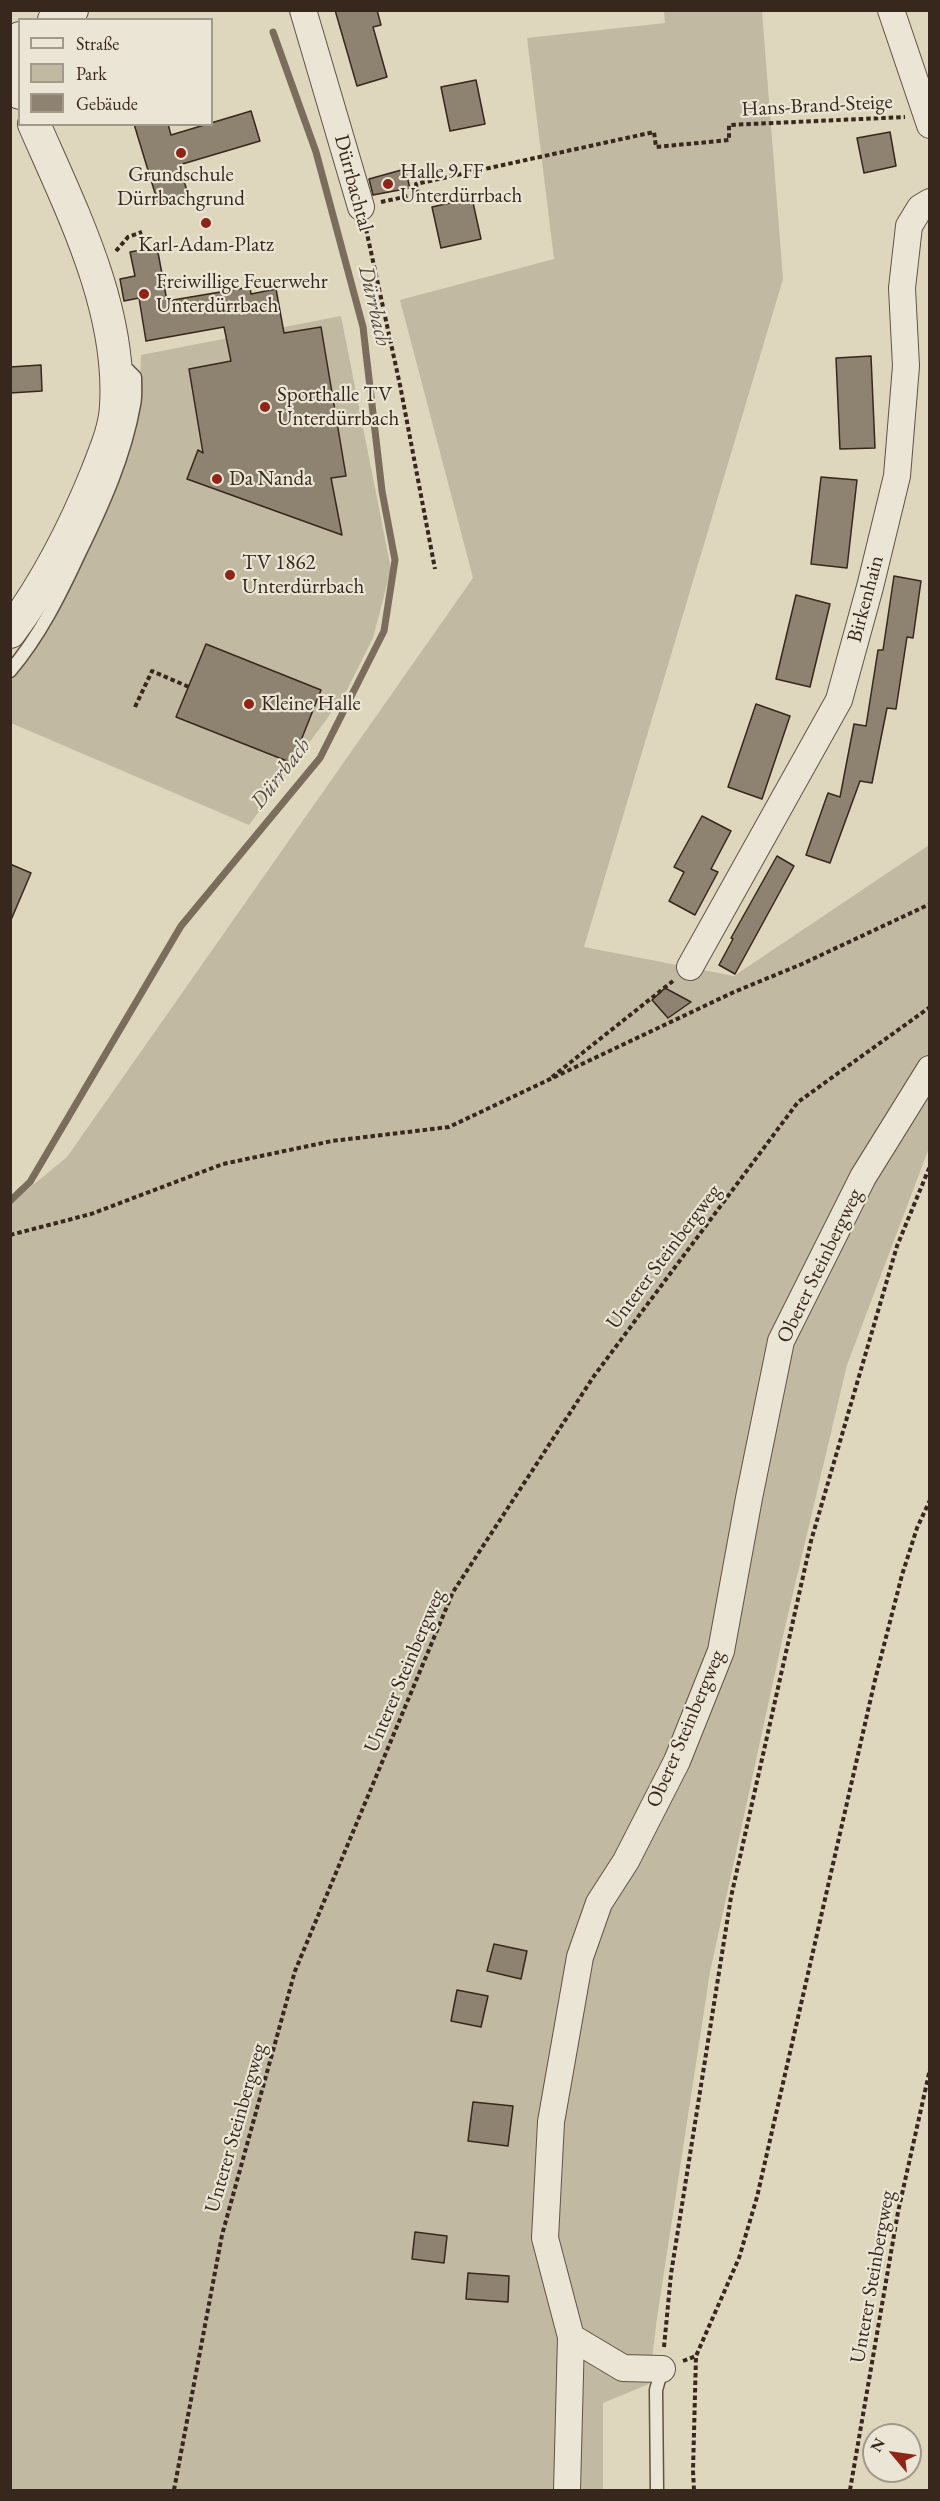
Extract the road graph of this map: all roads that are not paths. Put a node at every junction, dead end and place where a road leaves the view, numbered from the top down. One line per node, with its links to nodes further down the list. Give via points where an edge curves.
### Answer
1 (72, 10): 4 (street)
2 (303, 10): 10 (street, Dürrbachtal)
3 (891, 10): 7 (street)
4 (58, 18)
5 (13, 52): 6 (street)
6 (18, 81)
7 (928, 121)
8 (35, 126): 11 (street, via 81,231 101,296)
9 (930, 202): 14 (street, Birkenhain, via 920,208 909,226 902,288 906,366 897,476 838,700)
10 (361, 207)
11 (116, 368): 12 (street, via 116,410 88,493 63,551); 13 (lane, via 128,370 135,377 135,402 106,500 66,582)
12 (10, 632)
13 (10, 671)
14 (690, 967)
15 (930, 1070): 16 (street, Oberer Steinbergweg, via 863,1177 781,1341 748,1498 722,1652 677,1761 627,1861 599,1903 580,1957 551,2122 545,2238)
16 (571, 2337): 17 (street, via 623,2368); 18 (street, Oberer Steinbergweg)
17 (662, 2369): 19 (lane, via 656,2391)
18 (567, 2490)
19 (657, 2490)

